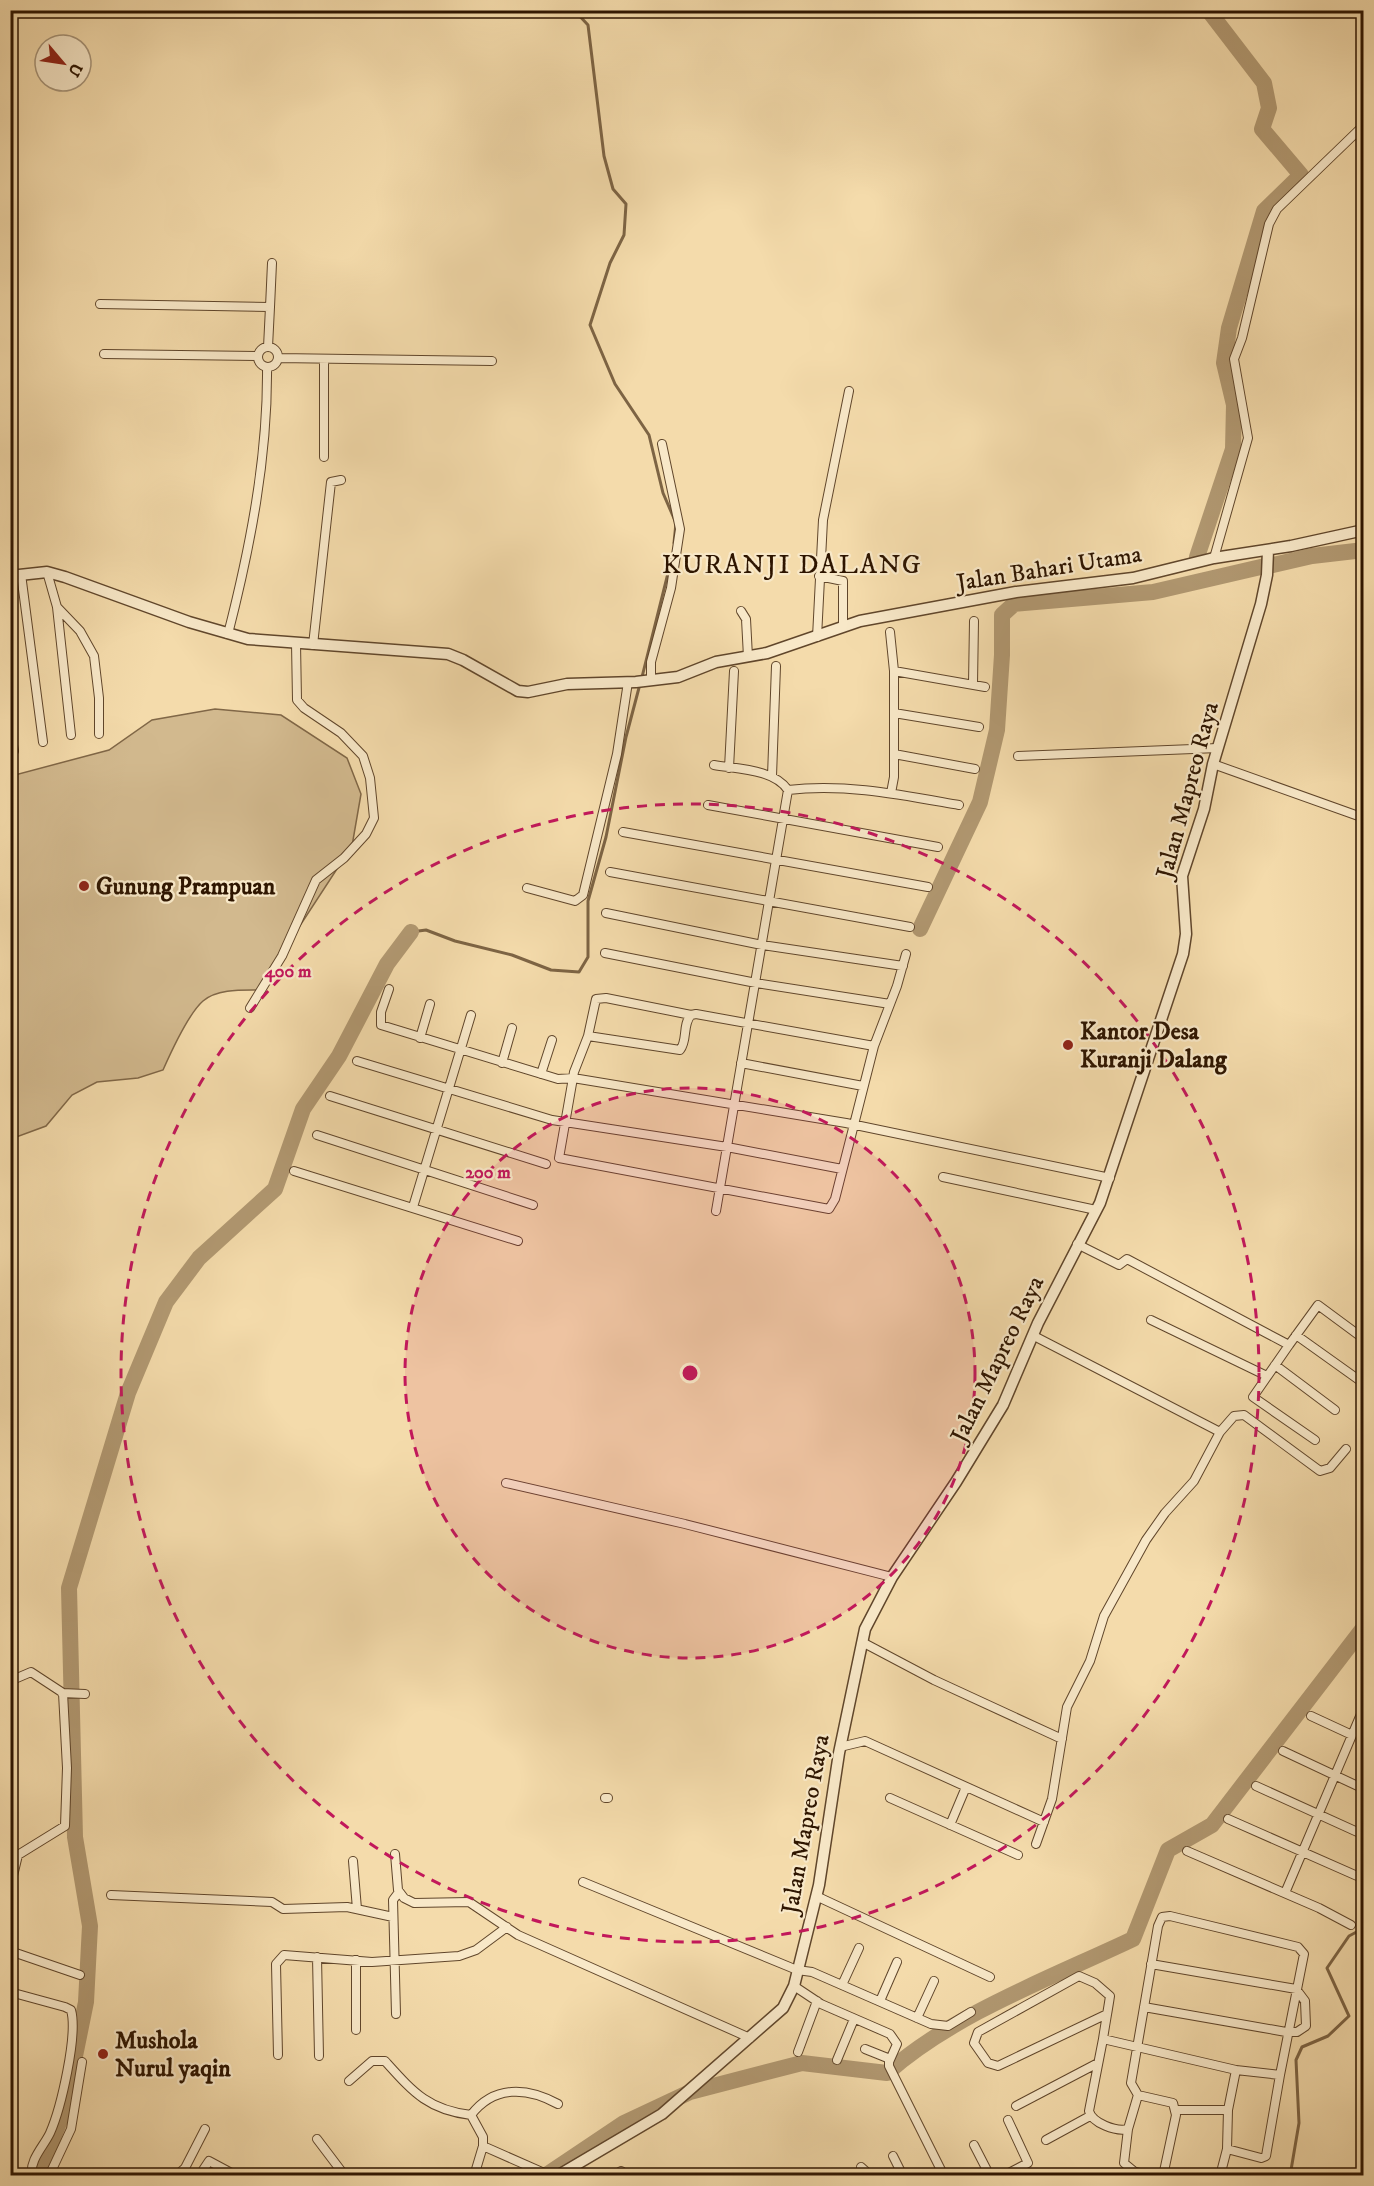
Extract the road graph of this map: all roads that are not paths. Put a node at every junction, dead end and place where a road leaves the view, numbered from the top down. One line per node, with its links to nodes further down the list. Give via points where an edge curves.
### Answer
1 (1364, 125): 18 (street, via 1277,209 1269,224 1234,359 1248,438)
2 (272, 263): 4 (street)
3 (100, 304): 4 (street)
4 (270, 307): 5 (street)
5 (268, 347): 7 (street); 8 (street)
6 (104, 354): 7 (street)
7 (258, 356): 11 (street, via 260,364)
8 (278, 358): 9 (street); 11 (street)
9 (324, 358): 10 (street); 14 (street)
10 (492, 361)
11 (267, 367): 27 (street, via 268,405 248,556)
12 (849, 391): 21 (street, via 823,520)
13 (662, 444): 35 (street, via 680,529 671,588 651,662)
14 (324, 457)
15 (341, 480): 30 (street, via 331,482)
16 (1364, 530): 17 (street, Jalan Bahari Utama)
17 (1268, 550): 18 (street, Jalan Bahari Utama); 44 (street, Jalan Mapreo Raya, via 1261,604)
18 (1214, 558): 25 (street, Jalan Bahari Utama, via 1133,578 1006,594)
19 (47, 572): 20 (street); 22 (street); 27 (street, Jalan Bahari Utama)
20 (16, 575): 43 (street)
21 (819, 576): 25 (street, via 843,580); 28 (street)
22 (57, 607): 41 (street, via 80,631 94,656); 42 (street)
23 (741, 611): 31 (street, via 746,619)
24 (974, 621): 36 (street)
25 (843, 626): 28 (street, Jalan Bahari Utama)
26 (890, 632): 34 (street)
27 (228, 634): 29 (street, Jalan Bahari Utama)
28 (817, 637): 31 (street, Jalan Bahari Utama)
29 (296, 643): 30 (street, Jalan Bahari Utama); 76 (street, via 297,700 341,733 363,756 375,811 366,834 336,866 316,880 282,956)
30 (313, 645): 35 (street, Jalan Bahari Utama, via 448,654 523,692 567,684)
31 (748, 657): 35 (street, Jalan Bahari Utama, via 716,662 693,673)
32 (776, 666): 52 (street)
33 (734, 671): 50 (street)
34 (894, 671): 36 (street); 38 (street)
35 (640, 682): 64 (street, via 617,754 583,895 575,901)
36 (974, 684): 37 (street)
37 (985, 687)
38 (894, 713): 40 (street); 46 (street)
39 (10, 727): 45 (street)
40 (980, 727)
41 (99, 734)
42 (70, 735)
43 (43, 742)
44 (1218, 747): 47 (street); 48 (street, Jalan Mapreo Raya)
45 (14, 751)
46 (894, 754): 51 (street); 54 (street)
47 (1018, 756)
48 (1213, 764): 58 (street); 105 (street, Jalan Mapreo Raya, via 1204,809 1182,876 1186,934 1183,954)
49 (714, 765): 50 (street)
50 (729, 768): 52 (street)
51 (975, 769)
52 (772, 776): 53 (street)
53 (788, 790): 54 (street); 57 (street)
54 (891, 793): 56 (street)
55 (708, 805): 57 (street)
56 (958, 805)
57 (783, 818): 60 (street); 61 (street)
58 (1364, 818)
59 (623, 832): 61 (street)
60 (938, 847)
61 (776, 860): 63 (street); 65 (street)
62 (610, 872): 65 (street)
63 (928, 886)
64 (527, 888)
65 (770, 900): 67 (street); 68 (street)
66 (606, 913): 68 (street)
67 (910, 927)
68 (762, 945): 71 (street); 72 (street)
69 (605, 953): 72 (street)
70 (906, 954): 71 (street)
71 (903, 966): 75 (street)
72 (756, 983): 75 (street); 79 (street)
73 (389, 989): 82 (street, via 381,1025)
74 (430, 1004): 82 (street)
75 (890, 1004): 84 (street)
76 (250, 1008)
77 (471, 1015): 85 (street)
78 (691, 1015): 79 (street); 81 (street, via 680,1050); 81 (street, via 627,1001 596,999)
79 (749, 1023): 84 (street); 88 (street)
80 (512, 1028): 87 (street)
81 (588, 1035): 90 (street)
82 (420, 1038): 85 (street)
83 (552, 1040): 89 (street)
84 (873, 1046): 91 (street)
85 (462, 1051): 87 (street); 92 (street)
86 (357, 1061): 92 (street)
87 (502, 1063): 89 (street)
88 (741, 1063): 91 (street); 94 (street)
89 (541, 1074): 90 (street)
90 (573, 1078): 94 (street); 95 (street)
91 (863, 1086): 96 (street)
92 (450, 1090): 95 (street); 97 (street)
93 (330, 1096): 97 (street)
94 (735, 1106): 96 (street); 99 (street)
95 (565, 1121): 99 (street); 106 (street, via 558,1157 561,1160)
96 (853, 1125): 101 (street); 105 (street)
97 (438, 1129): 100 (street); 102 (street)
98 (317, 1135): 102 (street)
99 (727, 1147): 101 (street); 106 (street)
100 (546, 1164)
101 (842, 1169): 106 (street, via 829,1209)
102 (425, 1170): 107 (street); 108 (street)
103 (294, 1172): 108 (street)
104 (943, 1177): 109 (street)
105 (1110, 1178): 109 (street, Jalan Mapreo Raya)
106 (720, 1188): 110 (street)
107 (533, 1205)
108 (413, 1207): 111 (street)
109 (1096, 1210): 112 (street, Jalan Mapreo Raya)
110 (716, 1211)
111 (518, 1241)
112 (1077, 1244): 115 (street, Jalan Mapreo Raya); 117 (street, via 1119,1265 1127,1259)
113 (1151, 1320): 119 (street)
114 (1296, 1335): 116 (street, via 1318,1305); 117 (street); 120 (street)
115 (1034, 1336): 122 (street); 126 (street, Jalan Mapreo Raya, via 1003,1405 976,1452)
116 (1364, 1340)
117 (1289, 1344): 118 (street)
118 (1275, 1365): 119 (street); 121 (street)
119 (1267, 1376): 123 (street, via 1253,1397)
120 (1359, 1380)
121 (1335, 1410)
122 (1220, 1432): 124 (street, via 1234,1416 1244,1415 1320,1471 1330,1468); 134 (street, via 1199,1473 1155,1526 1114,1596 1086,1670 1067,1707)
123 (1315, 1440)
124 (1346, 1449)
125 (506, 1483): 126 (street)
126 (892, 1577): 127 (street, Jalan Mapreo Raya)
127 (862, 1642): 134 (street); 135 (street, Jalan Mapreo Raya)
128 (10, 1681): 129 (street, via 31,1672)
129 (64, 1693): 130 (street); 155 (street, via 65,1826 18,1854)
130 (85, 1694)
131 (1364, 1707): 133 (street)
132 (1311, 1716): 133 (street)
133 (1352, 1735): 137 (street)
134 (1062, 1739): 144 (street)
135 (840, 1747): 139 (street, via 865,1741); 159 (street, Jalan Mapreo Raya)
136 (1283, 1751): 137 (street)
137 (1334, 1775): 140 (street); 142 (street)
138 (1256, 1786): 142 (street)
139 (966, 1787): 144 (street); 145 (street)
140 (1364, 1789)
141 (890, 1798): 145 (street)
142 (1318, 1814): 146 (street); 149 (street)
143 (1228, 1818): 149 (street)
144 (1044, 1822): 147 (street)
145 (950, 1826): 151 (street)
146 (1364, 1835)
147 (1036, 1844)
148 (1187, 1851): 157 (street)
149 (1302, 1851): 153 (street); 157 (street)
150 (395, 1854): 156 (street)
151 (1018, 1855)
152 (353, 1861): 160 (street)
153 (1364, 1879)
154 (583, 1881): 171 (street)
155 (10, 1888)
156 (399, 1892): 161 (street, via 393,1900); 163 (street, via 414,1904 469,1902)
157 (1284, 1893): 162 (street)
158 (111, 1895): 160 (street, via 272,1902 283,1909)
159 (816, 1896): 171 (street, Jalan Mapreo Raya); 173 (street)
160 (357, 1909): 161 (street)
161 (393, 1917): 167 (street)
162 (1351, 1925)
163 (507, 1927): 167 (street, via 476,1950 459,1956); 189 (street)
164 (859, 1948): 175 (street)
165 (10, 1951): 172 (street)
166 (317, 1957): 168 (street); 194 (street, via 284,1955 276,1964); 195 (street)
167 (394, 1959): 168 (street); 183 (street)
168 (356, 1960): 187 (street)
169 (897, 1962): 180 (street)
170 (1151, 1964): 177 (street); 177 (street, via 1158,1926 1162,1917 1170,1916 1298,1947 1304,1954); 181 (street)
171 (797, 1970): 175 (street); 176 (street, Jalan Mapreo Raya)
172 (80, 1975)
173 (990, 1977)
174 (934, 1980): 185 (street)
175 (842, 1985): 180 (street)
176 (794, 1986): 179 (street); 189 (street, Jalan Mapreo Raya, via 786,2004)
177 (1296, 1989): 188 (street); 188 (street, via 1305,2001 1306,2025 1297,2032)
178 (10, 1992): 196 (street, via 71,2010)
179 (817, 2001): 186 (street); 193 (street)
180 (880, 2001): 185 (street)
181 (1144, 2007): 188 (street); 191 (street)
182 (971, 2012): 185 (street, via 948,2026)
183 (396, 2014)
184 (1107, 2014): 184 (street, via 998,2066 988,2063 974,2043 978,2032 1079,1976 1109,1993); 190 (street)
185 (917, 2018)
186 (854, 2019): 197 (street, via 895,2038 897,2044); 198 (street)
187 (356, 2030)
188 (1286, 2032): 201 (street)
189 (750, 2038): 230 (street, Jalan Mapreo Raya, via 662,2114)
190 (1103, 2039): 191 (street); 199 (street)
191 (1137, 2045): 200 (street); 203 (street, via 1131,2084)
192 (865, 2049): 197 (street)
193 (798, 2052)
194 (278, 2055)
195 (319, 2056)
196 (75, 2058): 222 (street, via 55,2122 33,2164); 223 (street, via 71,2129)
197 (890, 2059): 234 (street, via 889,2066)
198 (837, 2060)
199 (1098, 2063): 205 (street); 209 (street)
200 (1236, 2070): 201 (street); 207 (street)
201 (1280, 2075): 217 (street, via 1266,2156)
202 (348, 2081): 208 (street, via 372,2061 385,2061 407,2088 435,2107)
203 (1138, 2095): 206 (street, via 1165,2099 1173,2103); 212 (street)
204 (558, 2104): 208 (street, via 520,2090 481,2102)
205 (1016, 2106)
206 (1175, 2110): 207 (street); 238 (street)
207 (1228, 2110): 217 (street)
208 (471, 2115): 216 (street, via 483,2137)
209 (1090, 2116): 212 (street); 214 (street)
210 (1008, 2120): 236 (street, via 1028,2163)
211 (205, 2129): 224 (street, via 185,2168)
212 (1128, 2129): 237 (street, via 1124,2163 1136,2172)
213 (317, 2139): 227 (street)
214 (1046, 2140)
215 (974, 2145): 235 (street)
216 (483, 2146): 228 (street); 229 (street)
217 (1227, 2149): 239 (street)
218 (894, 2156): 220 (street)
219 (861, 2168): 232 (street)
220 (902, 2173): 233 (street)
221 (614, 2174): 231 (street)
222 (32, 2175)
223 (49, 2175)
224 (176, 2175)
225 (207, 2175): 226 (street, via 202,2170 209,2161)
226 (237, 2175)
227 (345, 2175)
228 (474, 2175)
229 (551, 2175)
230 (557, 2175)
231 (629, 2175)
232 (871, 2175)
233 (890, 2175)
234 (944, 2175)
235 (990, 2175)
236 (1003, 2175)
237 (1153, 2175)
238 (1163, 2175)
239 (1220, 2175)

